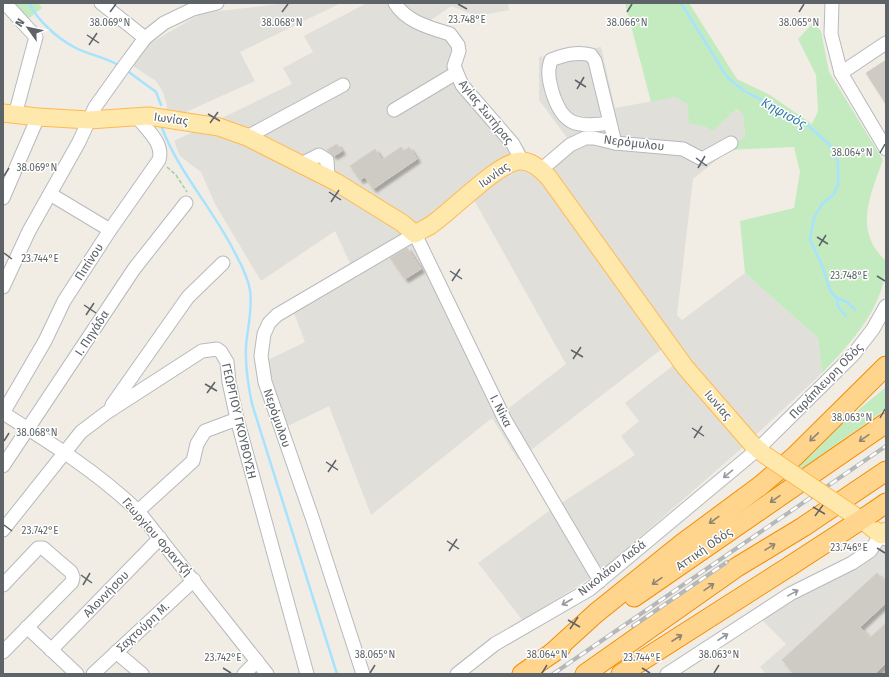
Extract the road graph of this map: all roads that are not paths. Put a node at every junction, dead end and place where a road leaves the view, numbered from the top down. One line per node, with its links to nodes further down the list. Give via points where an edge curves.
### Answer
1 (5, 3): 12 (street, via 36,37)
2 (101, 3): 6 (street)
3 (217, 3): 6 (street, via 193,9)
4 (395, 3): 9 (street, Αγίας Σωτήρας, via 410,18 450,34 455,39 458,51 454,66)
5 (832, 3): 8 (street, via 831,34)
6 (145, 38): 15 (street, via 95,107)
7 (886, 43): 8 (street)
8 (841, 73): 17 (street)
9 (456, 74): 11 (street); 22 (street, Αγίας Σωτήρας, via 462,85 513,144)
10 (343, 85): 18 (street)
11 (394, 110)
12 (9, 114): 14 (main road, Ιωνίας)
13 (143, 116): 15 (main road, Ιωνίας); 18 (main road, Ιωνίας, via 220,127); 27 (street, Πιπίνου, via 161,154)
14 (38, 117): 15 (main road, Ιωνίας); 25 (street)
15 (89, 120): 24 (street, via 80,142)
16 (610, 123): 16 (street, via 596,61 591,55 582,52 551,60 548,77 556,106 562,115 578,125); 19 (street)
17 (881, 127): 21 (street)
18 (247, 137): 28 (main road, Ιωνίας, via 328,178 402,223)
19 (615, 143): 20 (street, Νερόμυλου, via 683,149 704,158); 23 (street, Νερόμυλου, via 585,138 570,145)
20 (730, 143)
21 (886, 149)
22 (522, 160): 23 (main road, Ιωνίας); 28 (main road, Ιωνίας, via 501,168 431,225)
23 (542, 169): 41 (main road, Ιωνίας, via 685,367)
24 (50, 194): 27 (street); 30 (street)
25 (3, 198)
26 (186, 203): 39 (street, Ι. Πηγάδα, via 134,269)
27 (110, 230): 35 (street, Πιπίνου, via 64,301 45,341)
28 (415, 234): 52 (street, Ι. Νίκα, via 505,420); 66 (street, Νερόμυλου, via 277,315 269,323 264,334 261,356 274,412 313,520)
29 (223, 263): 36 (street, via 188,297)
30 (3, 287)
31 (886, 306): 41 (street, Παράπλευρη Οδός, via 873,330 853,355)
32 (886, 360): 34 (highway)
33 (886, 366): 34 (highway)
34 (871, 379): 58 (highway, one-way to 58, via 825,427 760,486 683,543 596,613)
35 (3, 413): 39 (street, Γεωργίου Φραντζή)
36 (106, 413): 37 (street, ΓΕΩΡΓΙΟΥ ΓΚΟΥΒΟΥΣΗ, via 202,351 212,349 221,352 227,362); 40 (street, ΓΕΩΡΓΙΟΥ ΓΚΟΥΒΟΥΣΗ, via 81,432)
37 (237, 419): 46 (street, via 206,431 197,444 193,461); 65 (street, ΓΕΩΡΓΙΟΥ ΓΚΟΥΒΟΥΣΗ)
38 (886, 423): 58 (highway, Αττική Οδός, one-way to 58)
39 (28, 429): 40 (street, Γεωργίου Φραντζή); 42 (street, Ι. Πηγάδα)
40 (65, 452): 46 (street, Γεωργίου Φραντζή); 48 (street, ΓΕΩΡΓΙΟΥ ΓΚΟΥΒΟΥΣΗ)
41 (761, 452): 49 (main road, Ιωνίας, bridge); 52 (street, Νικολάου Λαδά, one-way to 52)
42 (3, 466)
43 (886, 471): 47 (highway)
44 (886, 486): 47 (highway, via 853,506)
45 (886, 503): 70 (highway, one-way to 45, bridge)
46 (138, 511): 50 (street, Γεωργίου Φραντζή)
47 (803, 527): 69 (highway, one-way to 47, via 738,567)
48 (3, 530)
49 (884, 535): 71 (street, one-way to 49, via 760,613 864,555)
50 (160, 538): 51 (street, Γεωργίου Φραντζή); 55 (street, Αλοννήσου)
51 (194, 580): 57 (street, Σαχτούρη Μ.); 59 (street, Γεωργίου Φραντζή)
52 (600, 581): 67 (street, Νικολάου Λαδά, one-way to 67, via 501,641)
53 (3, 585): 54 (street, via 38,548 42,548 71,572 72,582)
54 (27, 627): 55 (street); 56 (street)
55 (51, 650): 60 (street)
56 (3, 652)
57 (116, 652): 61 (street, Σαχτούρη Μ.); 62 (street)
58 (551, 654): 68 (highway, Αττική Οδός)
59 (257, 661): 63 (street); 64 (street, Γεωργίου Φραντζή)
60 (77, 674)
61 (93, 674)
62 (142, 674)
63 (244, 674)
64 (267, 674)
65 (307, 674)
66 (363, 674)
67 (458, 674)
68 (522, 674)
69 (585, 674)
70 (621, 674)
71 (667, 674)

